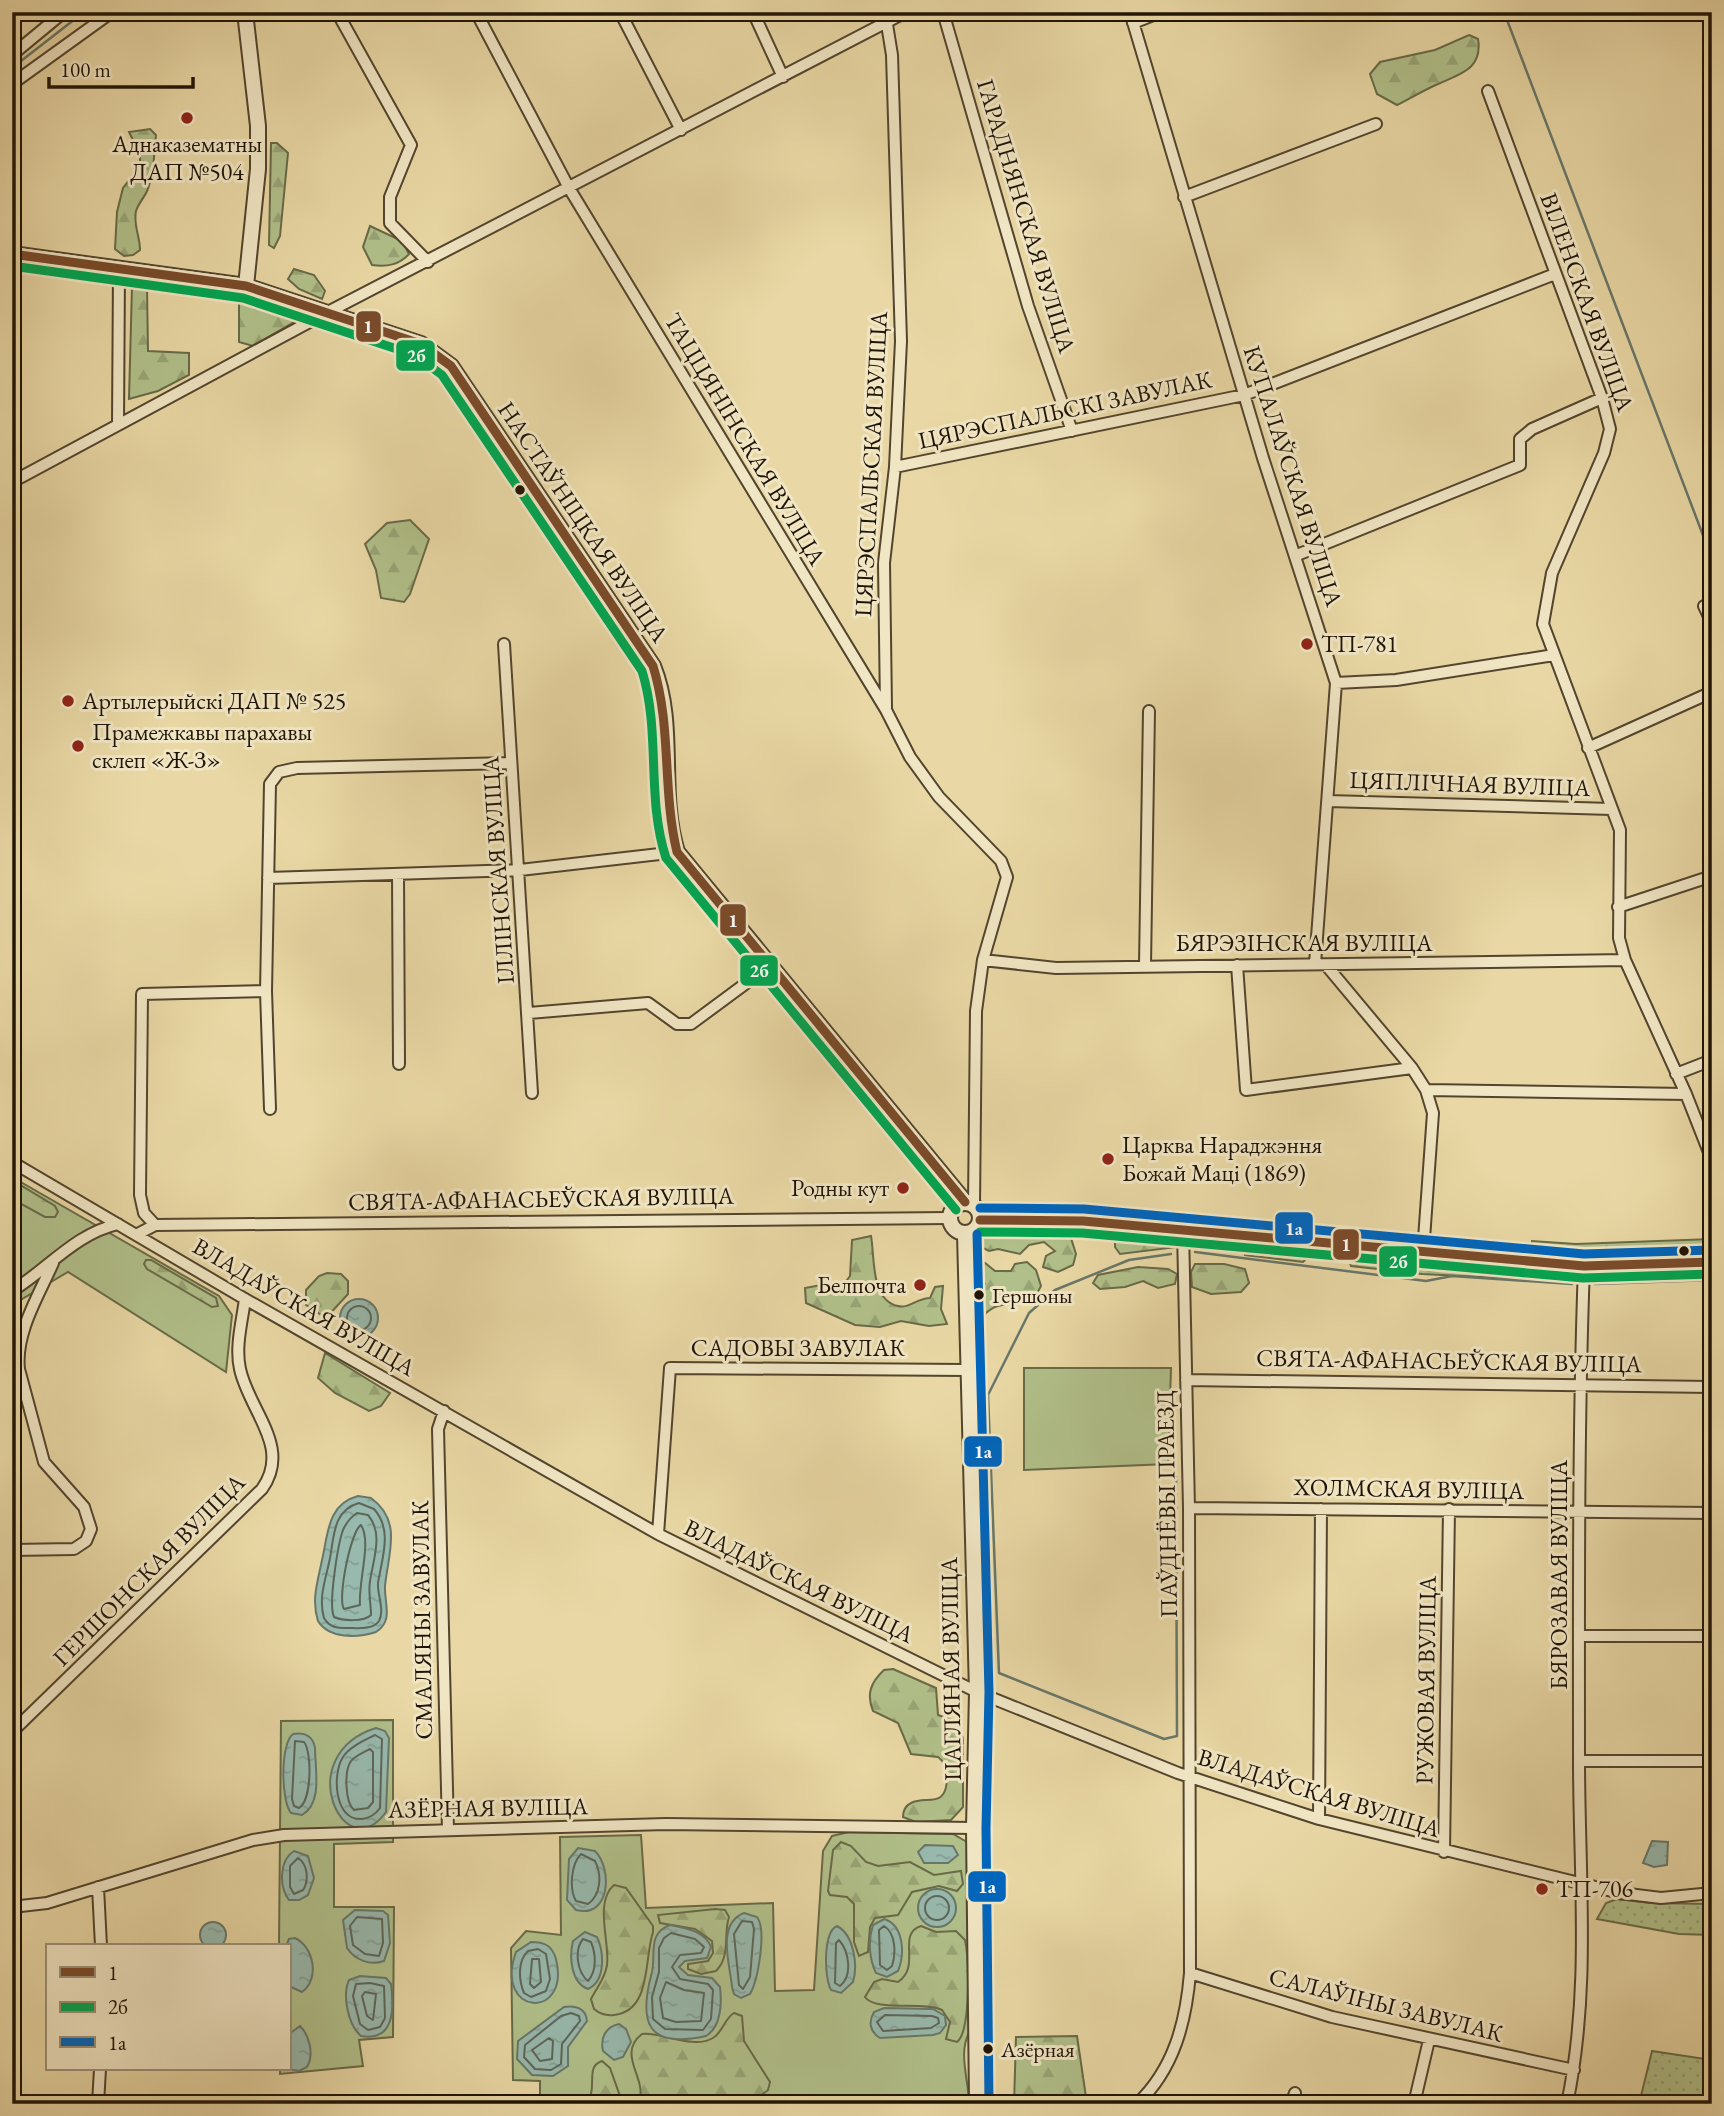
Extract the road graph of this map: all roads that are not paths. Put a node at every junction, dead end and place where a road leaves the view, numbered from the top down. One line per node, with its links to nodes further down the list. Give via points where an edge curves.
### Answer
1 (64, 12): 13 (street)
2 (112, 12): 15 (street)
3 (245, 12): 25 (street, via 258,126)
4 (337, 12): 22 (street, via 411,145 390,197 390,223)
5 (476, 12): 19 (street, ТАЦЦЯНІНСКАЯ ВУЛІЦА)
6 (620, 12): 18 (street)
7 (753, 12): 14 (street)
8 (906, 12): 11 (street)
9 (943, 12): 30 (street, ГАРАДНЯНСКАЯ ВУЛІЦА, via 1021,284)
10 (1161, 12): 12 (street)
11 (886, 17): 14 (street); 31 (street, ЦЯРЭСПАЛЬСКАЯ ВУЛІЦА, via 892,55 901,341)
12 (1131, 18): 20 (street, КУПАЛАЎСКАЯ ВУЛІЦА)
13 (12, 55)
14 (783, 77): 18 (street)
15 (12, 84)
16 (1488, 91): 24 (street, ВІЛЕНСКАЯ ВУЛІЦА)
17 (1376, 124): 20 (street)
18 (681, 130): 19 (street)
19 (569, 188): 22 (street); 40 (street, ТАЦЦЯНІНСКАЯ ВУЛІЦА)
20 (1184, 197): 27 (street, КУПАЛАЎСКАЯ ВУЛІЦА)
21 (12, 254): 23 (street)
22 (428, 262): 26 (street)
23 (120, 269): 25 (street); 29 (street)
24 (1555, 274): 27 (street, ЦЯРЭСПАЛЬСКІ ЗАВУЛАК); 28 (street, ВІЛЕНСКАЯ ВУЛІЦА)
25 (246, 286): 26 (street, НАСТАЎНІЦКАЯ ВУЛІЦА)
26 (328, 312): 29 (street); 46 (street, НАСТАЎНІЦКАЯ ВУЛІЦА, via 421,344 451,366 653,666 665,710 668,818)
27 (1244, 395): 30 (street, ЦЯРЭСПАЛЬСКІ ЗАВУЛАК); 33 (street, КУПАЛАЎСКАЯ ВУЛІЦА)
28 (1602, 398): 33 (street, via 1532,429 1520,439 1520,465); 37 (street, ВІЛЕНСКАЯ ВУЛІЦА, via 1610,429 1604,453 1552,573 1543,624)
29 (118, 424): 32 (street)
30 (1072, 431): 31 (street, ЦЯРЭСПАЛЬСКІ ЗАВУЛАК)
31 (895, 467): 40 (street, ЦЯРЭСПАЛЬСКАЯ ВУЛІЦА, via 884,562)
32 (12, 482)
33 (1297, 555): 38 (street, КУПАЛАЎСКАЯ ВУЛІЦА)
34 (1704, 606): 35 (street)
35 (1712, 623)
36 (504, 645): 43 (street, ІЛЛІНСКАЯ ВУЛІЦА)
37 (1554, 655): 38 (street, via 1396,680); 42 (street, ВІЛЕНСКАЯ ВУЛІЦА)
38 (1336, 683): 44 (street, КУПАЛАЎСКАЯ ВУЛІЦА)
39 (1712, 692): 42 (street)
40 (886, 710): 52 (street, ЦЯРЭСПАЛЬСКАЯ ВУЛІЦА, via 910,757 939,797 1002,861 1007,877)
41 (1149, 711): 56 (street)
42 (1588, 748): 45 (street, ВІЛЕНСКАЯ ВУЛІЦА)
43 (510, 763): 47 (street, ІЛЛІНСКАЯ ВУЛІЦА); 50 (street, via 279,772 271,784)
44 (1328, 801): 45 (street, ЦЯПЛІЧНАЯ ВУЛІЦА); 55 (street, КУПАЛАЎСКАЯ ВУЛІЦА)
45 (1612, 809): 51 (street, ВІЛЕНСКАЯ ВУЛІЦА, via 1620,830)
46 (677, 852): 47 (street); 54 (street, НАСТАЎНІЦКАЯ ВУЛІЦА)
47 (520, 870): 48 (street); 61 (street, ІЛЛІНСКАЯ ВУЛІЦА)
48 (398, 874): 50 (street); 63 (street)
49 (1712, 876): 51 (street)
50 (268, 878): 58 (street)
51 (1618, 907): 53 (street, ВІЛЕНСКАЯ ВУЛІЦА)
52 (983, 960): 56 (street, БЯРЭЗІНСКАЯ ВУЛІЦА, via 1056,968); 72 (street, via 975,1011)
53 (1625, 960): 55 (street, БЯРЭЗІНСКАЯ ВУЛІЦА); 65 (street, ВІЛЕНСКАЯ ВУЛІЦА)
54 (772, 964): 61 (street, via 691,1024 677,1024 648,1003); 72 (street, НАСТАЎНІЦКАЯ ВУЛІЦА)
55 (1321, 964): 57 (street, БЯРЭЗІНСКАЯ ВУЛІЦА); 64 (street)
56 (1145, 965): 57 (street, БЯРЭЗІНСКАЯ ВУЛІЦА)
57 (1237, 965): 64 (street, via 1246,1090)
58 (266, 991): 69 (street); 76 (street, via 142,994 140,1195 144,1213)
59 (13, 993): 60 (street)
60 (12, 1009)
61 (529, 1013): 67 (street, ІЛЛІНСКАЯ ВУЛІЦА)
62 (1712, 1060): 65 (street)
63 (399, 1064)
64 (1412, 1068): 66 (street)
65 (1676, 1074): 68 (street, ВІЛЕНСКАЯ ВУЛІЦА)
66 (1426, 1090): 68 (street); 80 (street, via 1433,1113)
67 (532, 1093)
68 (1686, 1094): 70 (street, ВІЛЕНСКАЯ ВУЛІЦА)
69 (270, 1109)
70 (1712, 1160)
71 (12, 1162): 75 (street, ВЛАДАЎСКАЯ ВУЛІЦА)
72 (970, 1204): 73 (street, via 956,1205); 74 (street)
73 (949, 1218): 76 (street, СВЯТА-АФАНАСЬЕЎСКАЯ ВУЛІЦА); 78 (street, via 952,1227)
74 (980, 1220): 77 (street, via 1083,1221); 78 (street, via 974,1231)
75 (118, 1224): 79 (street, ВЛАДАЎСКАЯ ВУЛІЦА); 82 (street, via 79,1238)
76 (155, 1225): 79 (street, СВЯТА-АФАНАСЬЕЎСКАЯ ВУЛІЦА)
77 (1183, 1230): 80 (street); 87 (street, ПАЎДНЁВЫ ПРАЕЗД)
78 (965, 1234): 86 (street, ЦАГЛЯНАЯ ВУЛІЦА)
79 (136, 1235): 85 (street, ВЛАДАЎСКАЯ ВУЛІЦА)
80 (1423, 1253): 83 (street)
81 (1712, 1262): 83 (street)
82 (53, 1263): 84 (street); 97 (street, via 17,1358 44,1462 84,1507 91,1529 86,1541 74,1549)
83 (1584, 1266): 88 (street, БЯРОЗАВАЯ ВУЛІЦА)
84 (12, 1291)
85 (246, 1299): 90 (street, ВЛАДАЎСКАЯ ВУЛІЦА); 101 (street, ГЕРШОНСКАЯ ВУЛІЦА, via 240,1370 273,1447 272,1473 262,1489)
86 (967, 1370): 96 (street, САДОВЫ ЗАВУЛАК, via 670,1368); 100 (street, ЦАГЛЯНАЯ ВУЛІЦА)
87 (1186, 1380): 88 (street, СВЯТА-АФАНАСЬЕЎСКАЯ ВУЛІЦА); 91 (street, ПАЎДНЁВЫ ПРАЕЗД)
88 (1580, 1386): 89 (street, СВЯТА-АФАНАСЬЕЎСКАЯ ВУЛІЦА); 94 (street, БЯРОЗАВАЯ ВУЛІЦА)
89 (1712, 1387)
90 (444, 1411): 96 (street, ВЛАДАЎСКАЯ ВУЛІЦА); 107 (street, СМАЛЯНЫ ЗАВУЛАК, via 438,1429)
91 (1189, 1508): 92 (street, ХОЛМСКАЯ ВУЛІЦА); 104 (street, ПАЎДНЁВЫ ПРАЕЗД)
92 (1321, 1509): 93 (street, ХОЛМСКАЯ ВУЛІЦА); 105 (street)
93 (1449, 1509): 94 (street, ХОЛМСКАЯ ВУЛІЦА); 108 (street, РУЖОВАЯ ВУЛІЦА)
94 (1580, 1513): 95 (street, ХОЛМСКАЯ ВУЛІЦА); 98 (street, БЯРОЗАВАЯ ВУЛІЦА)
95 (1712, 1513)
96 (658, 1534): 100 (street, ВЛАДАЎСКАЯ ВУЛІЦА)
97 (12, 1550)
98 (1581, 1636): 99 (street); 102 (street, БЯРОЗАВАЯ ВУЛІЦА)
99 (1712, 1636)
100 (977, 1692): 104 (street, ВЛАДАЎСКАЯ ВУЛІЦА); 106 (street, ЦАГЛЯНАЯ ВУЛІЦА)
101 (12, 1732)
102 (1579, 1761): 103 (street); 109 (street, БЯРОЗАВАЯ ВУЛІЦА)
103 (1712, 1761)
104 (1191, 1777): 105 (street, ВЛАДАЎСКАЯ ВУЛІЦА); 114 (street, ПАЎДНЁВЫ ПРАЕЗД)
105 (1319, 1819): 108 (street, ВЛАДАЎСКАЯ ВУЛІЦА)
106 (974, 1828): 107 (street, АЗЁРНАЯ ВУЛІЦА, via 666,1824); 119 (street, ЦАГЛЯНАЯ ВУЛІЦА)
107 (447, 1829): 110 (street, АЗЁРНАЯ ВУЛІЦА, via 268,1837)
108 (1444, 1852): 109 (street, ВЛАДАЎСКАЯ ВУЛІЦА)
109 (1582, 1884): 111 (street, ВЛАДАЎСКАЯ ВУЛІЦА, via 1640,1897); 117 (street, БЯРОЗАВАЯ ВУЛІЦА, via 1584,1973)
110 (98, 1887): 112 (street, АЗЁРНАЯ ВУЛІЦА, via 31,1907); 113 (street)
111 (1712, 1893)
112 (12, 1907)
113 (101, 1944)
114 (1190, 1973): 115 (street, САЛАЎІНЫ ЗАВУЛАК, via 1332,2017); 120 (street, ПАЎДНЁВЫ ПРАЕЗД, via 1172,2056)
115 (1429, 2040): 117 (street, САЛАЎІНЫ ЗАВУЛАК); 121 (street)
116 (100, 2070): 118 (street)
117 (1574, 2070): 122 (street, БЯРОЗАВАЯ ВУЛІЦА)
118 (98, 2104)
119 (977, 2104)
120 (1137, 2104)
121 (1414, 2104)
122 (1567, 2104)

